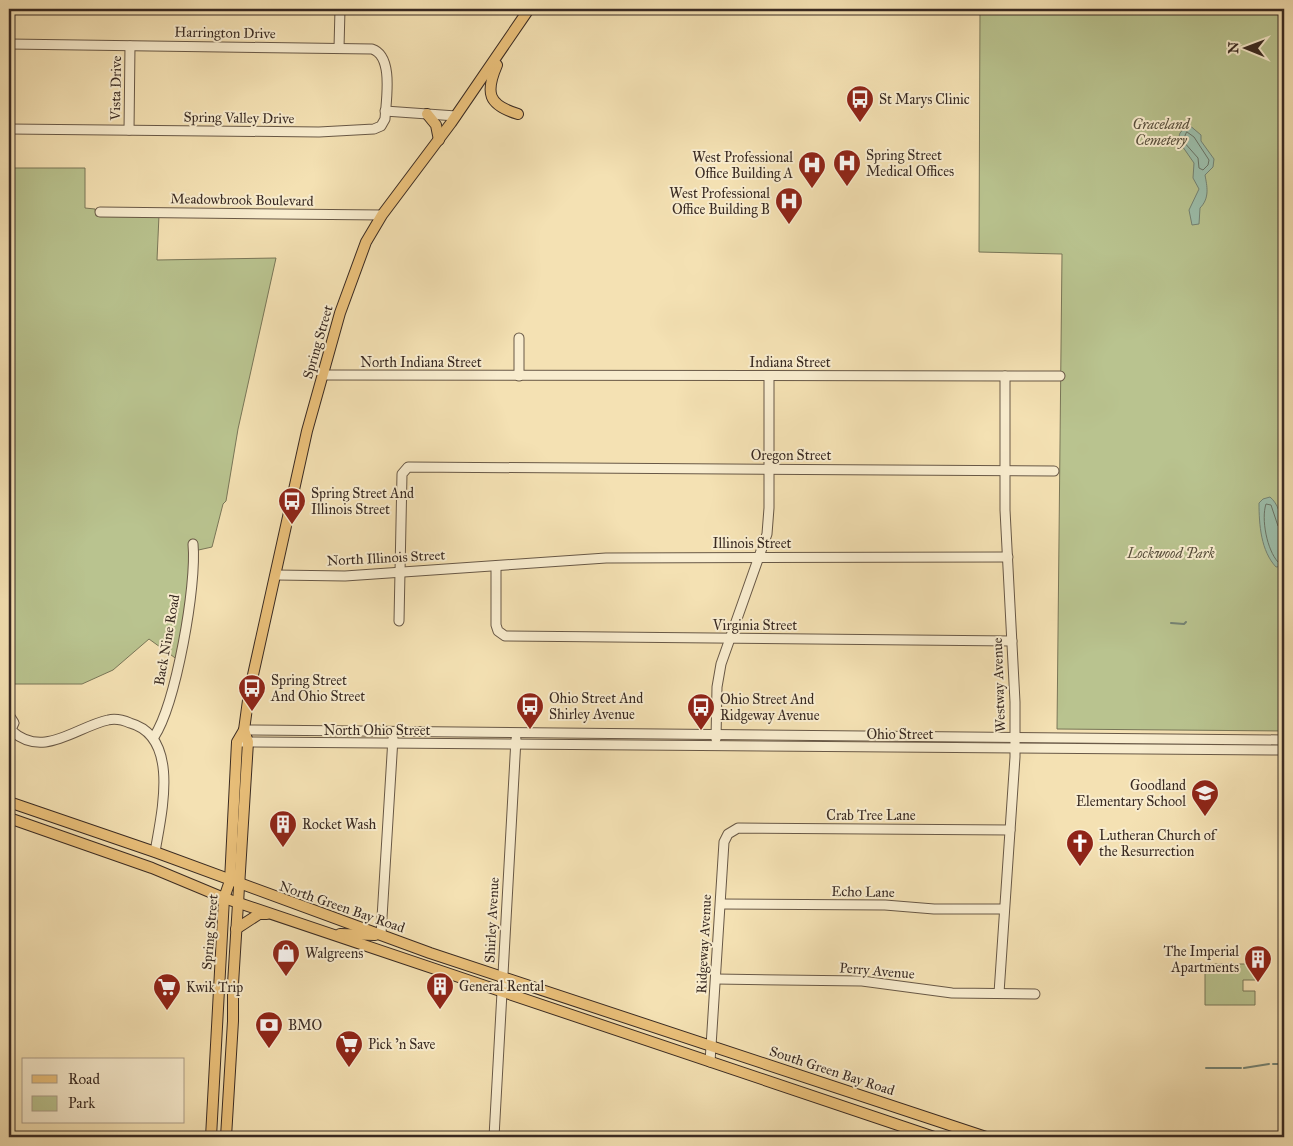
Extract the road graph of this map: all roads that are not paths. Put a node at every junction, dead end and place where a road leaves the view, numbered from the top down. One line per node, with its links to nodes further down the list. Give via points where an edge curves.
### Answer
1 (340, 9): 6 (street)
2 (529, 9): 5 (main road, Spring Street)
3 (9, 44): 4 (street, Harrington Drive)
4 (130, 46): 6 (street, Harrington Drive); 12 (street, Vista Drive)
5 (504, 47): 9 (main road, via 491,82 490,96 497,105); 10 (main road, Spring Street)
6 (339, 48): 7 (street, Harrington Drive, via 372,49 383,56 386,65)
7 (386, 111): 8 (street); 12 (street, Spring Valley Drive, via 384,123 378,128 327,132)
8 (427, 114): 10 (street); 13 (main road, via 436,126)
9 (518, 114)
10 (456, 116): 13 (main road, Spring Street)
11 (9, 128): 12 (street, Spring Valley Drive)
12 (129, 130)
13 (439, 140): 15 (main road, Spring Street)
14 (100, 212): 15 (street, Meadowbrook Boulevard)
15 (382, 215): 17 (main road, Spring Street, via 359,258)
16 (519, 338): 18 (street)
17 (323, 375): 18 (street, North Indiana Street); 30 (main road, Spring Street, via 303,446)
18 (519, 376): 19 (street, Indiana Street)
19 (769, 376): 20 (street, Indiana Street); 22 (street)
20 (1005, 376): 21 (street, Indiana Street); 23 (street, Westway Avenue)
21 (1060, 376)
22 (769, 469): 23 (street, Oregon Street); 26 (street, via 769,521); 29 (street, Oregon Street, via 405,468 402,474)
23 (1006, 471): 24 (street, Oregon Street); 27 (street, Westway Avenue)
24 (1054, 471)
25 (193, 544): 45 (street, Back Nine Road, via 186,624 169,707)
26 (760, 557): 27 (street, Illinois Street); 28 (street, Illinois Street, via 606,558); 32 (street)
27 (1008, 558): 33 (street, Westway Avenue)
28 (496, 566): 29 (street, North Illinois Street); 32 (street, Virginia Street, via 496,625 505,636)
29 (400, 572): 30 (street, North Illinois Street, via 345,576); 31 (street)
30 (276, 575): 35 (main road, Spring Street, via 249,693)
31 (399, 621)
32 (730, 638): 33 (street, Virginia Street); 43 (street, via 718,681)
33 (1012, 641): 47 (street, Westway Avenue)
34 (9, 715): 38 (street, via 14,723)
35 (244, 730): 36 (street, North Ohio Street); 50 (main road, Spring Street); 51 (main road, Spring Street)
36 (284, 731): 37 (street, North Ohio Street); 52 (street)
37 (319, 732): 39 (street, North Ohio Street); 53 (street)
38 (10, 733): 45 (street, via 26,740 47,742 119,719 138,725)
39 (393, 733): 40 (street, North Ohio Street); 54 (street)
40 (516, 733): 41 (street, Ohio Street); 55 (street, Shirley Avenue)
41 (590, 735): 42 (street, Ohio Street); 56 (street)
42 (654, 736): 43 (street, Ohio Street); 57 (street)
43 (716, 736): 44 (street, Ohio Street); 58 (street)
44 (817, 736): 46 (street, Ohio Street); 59 (street)
45 (154, 737): 68 (street, via 165,782)
46 (906, 737): 47 (street, Ohio Street); 60 (street)
47 (1015, 738): 48 (street, Ohio Street); 61 (street, Westway Avenue)
48 (1218, 739): 49 (street, Ohio Street); 62 (street)
49 (1284, 740)
50 (237, 742): 51 (street, North Ohio Street); 69 (main road, Spring Street)
51 (248, 742): 52 (street, North Ohio Street); 70 (main road, Spring Street)
52 (284, 743): 53 (street, North Ohio Street)
53 (320, 743): 54 (street, North Ohio Street)
54 (392, 744): 55 (street, North Ohio Street); 78 (street)
55 (516, 744): 56 (street, Ohio Street); 81 (street, Shirley Avenue)
56 (590, 745): 57 (street, Ohio Street)
57 (654, 746): 58 (street, Ohio Street)
58 (716, 747): 59 (street, Ohio Street)
59 (816, 748): 60 (street, Ohio Street)
60 (906, 748): 61 (street, Ohio Street)
61 (1015, 748): 62 (street, Ohio Street); 67 (street, Westway Avenue)
62 (1218, 750): 63 (street, Ohio Street)
63 (1284, 750)
64 (9, 802): 68 (main road, North Green Bay Road)
65 (9, 818): 71 (main road, North Green Bay Road, via 152,868)
66 (732, 830): 67 (street, Crab Tree Lane); 73 (street, Ridgeway Avenue, via 724,842)
67 (1010, 830): 74 (street, Westway Avenue)
68 (155, 852): 69 (main road, North Green Bay Road)
69 (230, 881): 70 (main road, North Green Bay Road); 71 (main road, Spring Street)
70 (240, 885): 72 (main road, Spring Street); 78 (main road, North Green Bay Road)
71 (224, 898): 72 (main road, North Green Bay Road); 89 (main road, Spring Street)
72 (238, 902): 75 (main road, North Green Bay Road); 76 (main road, Spring Street)
73 (721, 904): 74 (street, Echo Lane); 82 (street, Ridgeway Avenue)
74 (1004, 909): 84 (street, Westway Avenue)
75 (274, 915): 76 (main road, via 259,914); 77 (main road, North Green Bay Road)
76 (236, 929): 90 (main road, Spring Street)
77 (331, 934): 78 (main road); 79 (main road, North Green Bay Road)
78 (381, 934): 80 (main road, North Green Bay Road)
79 (382, 952): 80 (main road); 83 (main road, North Green Bay Road)
80 (430, 953): 81 (main road, North Green Bay Road)
81 (503, 976): 83 (street, Shirley Avenue); 86 (main road, North Green Bay Road)
82 (716, 980): 84 (street, Perry Avenue, via 862,981 952,993); 87 (street, Ridgeway Avenue)
83 (502, 992): 88 (main road, North Green Bay Road); 91 (street, Shirley Avenue)
84 (999, 993): 85 (street, Perry Avenue)
85 (1035, 994)
86 (668, 1031): 87 (main road, South Green Bay Road)
87 (712, 1046): 88 (street, Ridgeway Avenue); 93 (main road, South Green Bay Road)
88 (710, 1062): 92 (main road)
89 (211, 1137)
90 (226, 1137)
91 (494, 1137)
92 (934, 1137)
93 (986, 1137)

